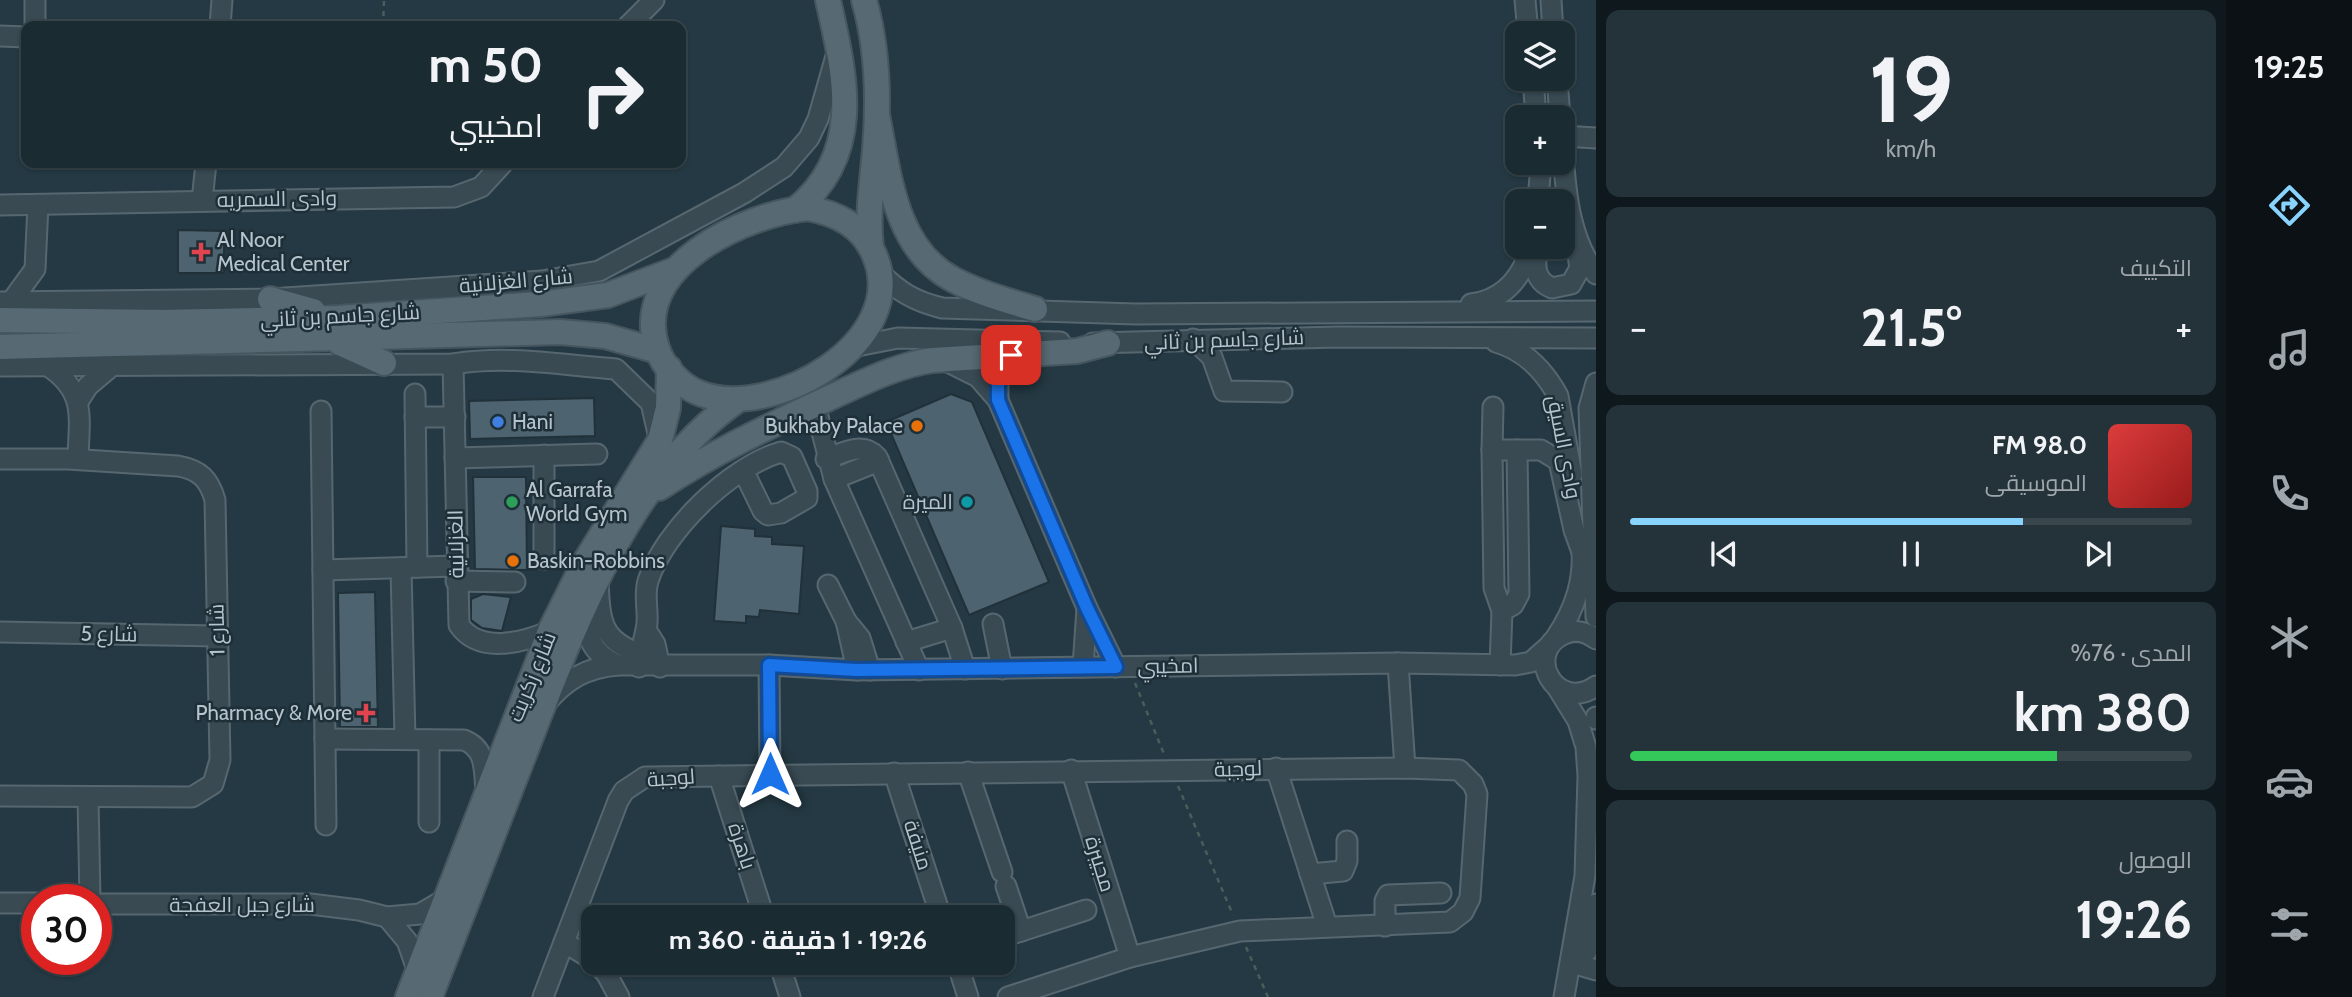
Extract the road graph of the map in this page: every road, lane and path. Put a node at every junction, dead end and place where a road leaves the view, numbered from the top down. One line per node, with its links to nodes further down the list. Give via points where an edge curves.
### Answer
1 (35, 0): 9 (street)
2 (222, 0): 10 (street)
3 (384, 0): 11 (path)
4 (654, 0): 12 (street)
5 (828, 0): 17 (main road)
6 (864, 0): 18 (main road, via 875,57)
7 (1525, 0): 13 (street)
8 (1550, 0): 14 (street)
9 (35, 21)
10 (220, 21)
11 (383, 21)
12 (633, 21)
13 (1527, 21)
14 (1552, 21)
15 (0, 36): 16 (street)
16 (21, 37)
17 (838, 45): 26 (main road, via 845,109 838,156 821,185); 38 (street, شارع الغزلانية, via 818,119 797,155 766,180 599,271 564,278)
18 (877, 115): 30 (main road, via 869,211); 41 (main road, via 896,205 919,251 952,279)
19 (1575, 137): 20 (street)
20 (1596, 138)
21 (205, 168): 23 (street)
22 (498, 168): 23 (street, وادى السمريه, via 481,187 454,197)
23 (202, 201): 25 (street, وادى السمريه)
24 (0, 205): 25 (street, وادى السمريه)
25 (38, 205): 34 (street)
26 (795, 210): 30 (main road, via 808,208 839,217 859,231); 35 (main road, via 739,228)
27 (1575, 229): 37 (street)
28 (1575, 237): 33 (street, via 1580,268 1571,284 1552,288 1541,281)
29 (1596, 241): 31 (street)
30 (871, 248): 36 (main road)
31 (1596, 248)
32 (1526, 259): 43 (street, via 1517,280 1503,293 1484,302)
33 (1536, 259)
34 (35, 269): 39 (street); 40 (street)
35 (674, 270): 44 (main road, شارع جاسم بن ثاني, via 632,288 582,300); 53 (main road, via 655,310 654,330)
36 (879, 272): 41 (street, شارع جاسم بن ثاني, via 916,302 942,308); 50 (main road, via 880,295 874,317)
37 (1596, 274)
38 (270, 299): 39 (street, شارع الغزلانية); 44 (main road)
39 (63, 302): 40 (street, شارع الغزلانية)
40 (4, 308): 44 (main road, شارع جاسم بن ثاني)
41 (1035, 309): 43 (street, شارع جاسم بن ثاني, via 1136,314)
42 (1596, 311): 43 (street, شارع جاسم بن ثاني)
43 (1426, 312)
44 (335, 330): 51 (main road, شارع جاسم بن ثاني); 53 (main road, شارع جاسم بن ثاني, via 605,336); 55 (main road)
45 (1474, 338): 46 (street, شارع جاسم بن ثاني); 48 (street, شارع جاسم بن ثاني); 85 (street, وادى السيق, via 1500,343 1524,355 1544,373 1558,396)
46 (1596, 338)
47 (1193, 339): 48 (street, شارع جاسم بن ثاني); 49 (street, شارع جاسم بن ثاني); 60 (street)
48 (1243, 339): 60 (street)
49 (1108, 344): 50 (street, شارع جاسم بن ثاني, via 924,337); 52 (main road)
50 (852, 348): 66 (main road, via 809,377 776,392)
51 (8, 349)
52 (1011, 355): 54 (main road); 65 (street, via 998,373)
53 (663, 360): 66 (main road, via 692,390); 72 (main road, شارع زكريت, via 668,408)
54 (933, 360): 65 (street, via 970,371); 67 (main road, via 910,364)
55 (384, 363): 56 (street); 57 (street)
56 (453, 364): 70 (street, الغزلانية); 72 (street, via 506,358 616,369 651,403)
57 (113, 365): 59 (street); 64 (street)
58 (0, 366): 59 (street)
59 (48, 366): 64 (street, via 67,381)
60 (1220, 372): 62 (street, via 1222,388 1228,393)
61 (1596, 383): 95 (street, وادى السيق, via 1589,408)
62 (1282, 393)
63 (415, 394): 71 (street)
64 (79, 400): 79 (street)
65 (998, 400): 93 (street)
66 (736, 401): 84 (main road, شارع زكريت, via 695,433)
67 (815, 405): 80 (street); 84 (main road, via 699,462)
68 (1493, 407): 73 (street)
69 (321, 411): 88 (street)
70 (456, 417): 71 (street); 77 (street, الغزلانية)
71 (415, 418): 87 (street)
72 (660, 440): 99 (main road, شارع زكريت, via 583,565)
73 (1492, 450): 74 (street); 94 (street, via 1494,588)
74 (1517, 450): 85 (street, via 1541,450 1559,461); 94 (street, via 1519,594 1513,605)
75 (597, 454): 76 (street)
76 (544, 455): 77 (street); 86 (street)
77 (455, 458): 89 (street, الغزلانية)
78 (0, 459): 79 (street, شارع 1)
79 (78, 459): 101 (street, شارع 1, via 178,466 203,475 215,500)
80 (826, 459): 81 (street, via 864,448); 83 (street)
81 (879, 461): 83 (street); 97 (street)
82 (743, 470): 98 (street, via 698,506 656,565 646,591)
83 (834, 479): 103 (street)
84 (644, 498): 92 (main road, شارع زكريت)
85 (1582, 552): 104 (street, وادى السيق, via 1575,602)
86 (544, 559)
87 (409, 568): 88 (street); 89 (street); 121 (street)
88 (323, 570): 120 (street)
89 (456, 574): 90 (street); 99 (street, الغزلانية, via 459,625 474,639 510,643)
90 (515, 582)
91 (828, 585): 115 (street)
92 (593, 590): 105 (street, via 603,626); 107 (street, via 588,638 601,656); 119 (main road, شارع زكريت)
93 (1087, 608): 111 (street); 112 (street)
94 (1502, 611): 109 (street)
95 (1596, 617)
96 (993, 624): 114 (street)
97 (952, 628): 103 (street); 113 (street)
98 (646, 630): 105 (street); 110 (street)
99 (550, 631): 131 (main road, شارع زكريت)
100 (0, 632): 101 (street, شارع 5)
101 (218, 636): 133 (street, شارع 1, via 219,768 213,784 192,797)
102 (1596, 639): 104 (street, via 1577,631)
103 (906, 642): 116 (street)
104 (1552, 643): 109 (street, امخيبي, via 1538,658); 117 (street, via 1545,664)
105 (639, 661): 107 (street, امخيبي); 110 (street, امخيبي)
106 (1398, 663): 109 (street, امخيبي); 112 (street, امخيبي); 124 (street)
107 (617, 665): 119 (street, امخيبي, via 576,676)
108 (769, 665): 110 (street, امخيبي); 115 (street, امخيبي); 129 (street)
109 (1508, 665): 117 (street, امخيبي)
110 (660, 667)
111 (1083, 667): 112 (street, امخيبي); 114 (street, امخيبي)
112 (1122, 667): 126 (path)
113 (965, 669): 114 (street, امخيبي); 116 (street, امخيبي)
114 (1002, 669)
115 (863, 670): 116 (street, امخيبي)
116 (919, 670)
117 (1554, 684): 118 (street, via 1579,694); 157 (street, via 1578,721 1586,747)
118 (1596, 686)
119 (542, 708): 163 (main road, شارع زكريت)
120 (325, 738): 121 (street); 135 (street)
121 (405, 739): 122 (street)
122 (429, 740): 131 (street, via 464,740 476,746 482,757); 134 (street)
123 (1276, 768): 124 (street, لوجبة); 126 (street, لوجبة); 137 (street)
124 (1405, 768): 151 (street, لوجبة, via 1459,770 1473,784 1477,804 1470,898 1463,912 1450,922)
125 (1071, 770): 126 (street, لوجبة); 127 (street, لوجبة); 156 (street, مجيبرة)
126 (1171, 771): 152 (path)
127 (968, 772): 128 (street, لوجبة); 147 (street, via 1004,879)
128 (894, 773): 129 (street, لوجبة); 146 (street, منيفة)
129 (770, 774): 130 (street, لوجبة)
130 (719, 776): 145 (street, باهرة); 154 (street, لوجبة, via 645,777 624,791)
131 (486, 792): 140 (main road, شارع زكريت)
132 (0, 796): 133 (street, شارع 1)
133 (88, 798): 138 (street)
134 (429, 822)
135 (326, 825)
136 (1347, 841): 137 (street, via 1343,871)
137 (1310, 874): 150 (street)
138 (90, 884)
139 (1441, 893): 151 (street, via 1388,895)
140 (444, 900): 149 (street, شارع جبل العفجة, via 420,914); 158 (main road, شارع زكريت)
141 (0, 903): 142 (street)
142 (21, 903)
143 (112, 904): 149 (street, شارع جبل العفجة, via 310,904)
144 (1596, 904): 157 (street)
145 (760, 905)
146 (938, 905)
147 (1008, 905)
148 (1086, 910): 153 (street)
149 (387, 917): 158 (street, via 407,941)
150 (1327, 926): 151 (street, لوجبة); 152 (street, لوجبة)
151 (1385, 926)
152 (1240, 931): 156 (street, لوجبة); 169 (path)
153 (1015, 933)
154 (564, 942): 155 (street); 164 (street, لوجبة)
155 (581, 953)
156 (1129, 957): 168 (street, لوجبة)
157 (1584, 966): 170 (street); 171 (street)
158 (418, 972): 162 (main road, شارع زكريت)
159 (607, 975): 165 (street)
160 (783, 975): 166 (street)
161 (961, 975): 167 (street)
162 (408, 997)
163 (430, 997)
164 (543, 997)
165 (619, 997)
166 (790, 997)
167 (968, 997)
168 (1008, 997)
169 (1268, 997)
170 (1564, 997)
171 (1577, 997)

